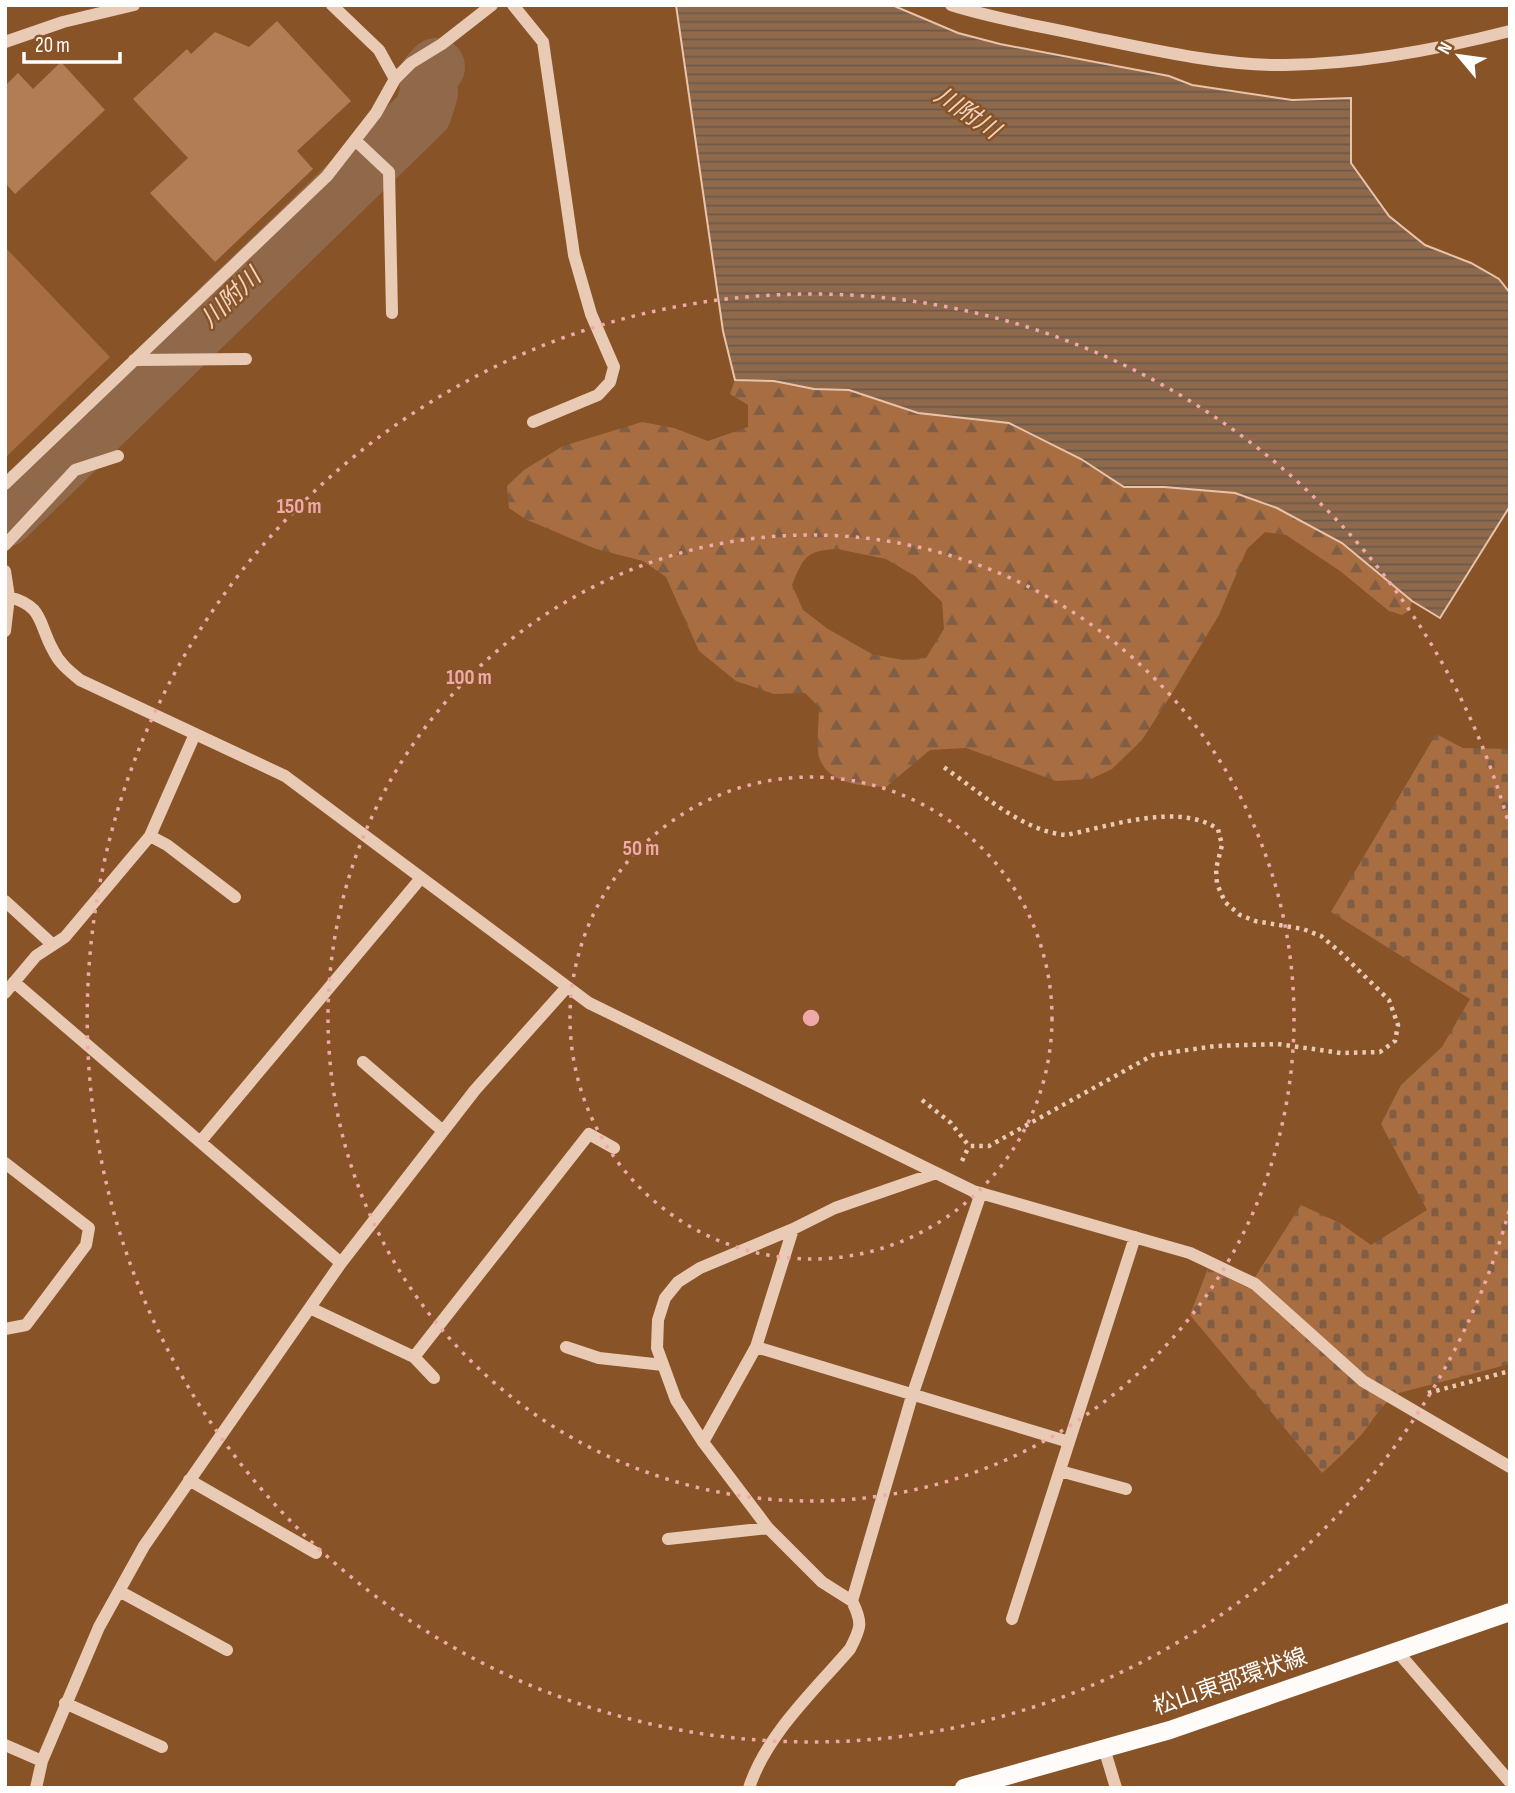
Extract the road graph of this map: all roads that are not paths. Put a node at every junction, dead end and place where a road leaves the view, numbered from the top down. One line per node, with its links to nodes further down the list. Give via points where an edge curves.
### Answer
1 (134, 5): 7 (street)
2 (332, 5): 8 (street, via 379,50)
3 (492, 5): 8 (street)
4 (513, 5): 13 (street, via 543,42 574,255 590,314 614,367 610,382 598,395)
5 (951, 5): 6 (street, via 1131,45 1281,65 1366,60)
6 (1510, 31)
7 (5, 42)
8 (395, 79): 9 (street)
9 (356, 141): 10 (street, via 389,172); 12 (street, via 327,176)
10 (392, 313)
11 (246, 359): 12 (street)
12 (134, 360): 15 (street)
13 (533, 422)
14 (118, 456): 16 (street, via 75,470)
15 (5, 484)
16 (5, 545)
17 (5, 571): 18 (street)
18 (9, 597): 19 (street); 20 (street, via 37,611 53,651 80,680)
19 (5, 631)
20 (195, 734): 21 (street); 22 (street, via 285,776)
21 (150, 836): 23 (street); 25 (street, via 65,937)
22 (421, 878): 27 (street); 31 (street)
23 (235, 897)
24 (5, 901): 25 (street)
25 (53, 945): 26 (street, via 36,956)
26 (14, 982): 28 (street); 31 (street)
27 (567, 988): 30 (street); 34 (street, via 589,1003)
28 (5, 993)
29 (363, 1062): 30 (street)
30 (443, 1131): 38 (street)
31 (201, 1142): 38 (street)
32 (614, 1148): 43 (street, via 589,1134)
33 (5, 1163): 40 (street, via 89,1228 86,1245 26,1325)
34 (936, 1173): 35 (street); 36 (street, via 835,1208)
35 (981, 1193): 37 (street); 46 (street)
36 (793, 1229): 42 (street); 44 (street, via 700,1268 678,1282 665,1298 658,1320 657,1348)
37 (1135, 1237): 48 (street); 49 (street, via 1190,1253 1255,1284 1363,1381)
38 (341, 1263): 39 (street)
39 (310, 1308): 43 (street); 51 (street)
40 (5, 1329)
41 (566, 1347): 44 (street, via 599,1358)
42 (756, 1347): 46 (street); 47 (street)
43 (414, 1357): 45 (street)
44 (663, 1365): 47 (street, via 676,1399)
45 (434, 1378)
46 (912, 1396): 48 (street); 57 (street)
47 (703, 1442): 53 (street)
48 (1069, 1442): 50 (street)
49 (1507, 1462)
50 (1060, 1471): 52 (street); 59 (street)
51 (189, 1480): 55 (street); 56 (street)
52 (1126, 1489)
53 (768, 1528): 54 (street); 57 (street, via 822,1582)
54 (668, 1539)
55 (316, 1553)
56 (119, 1591): 60 (street); 62 (street)
57 (852, 1601): 69 (street, via 860,1617 855,1640 770,1743)
58 (1510, 1612): 61 (main road, 松山東部環状線)
59 (1012, 1619)
60 (227, 1650)
61 (1396, 1650): 65 (main road, 松山東部環状線, via 1170,1730); 67 (street)
62 (65, 1703): 64 (street); 66 (street)
63 (5, 1745): 66 (street)
64 (162, 1747)
65 (1104, 1748): 70 (main road, 松山東部環状線); 71 (street)
66 (42, 1762): 68 (street)
67 (1510, 1782)
68 (36, 1788)
69 (749, 1788)
70 (964, 1788)
71 (1116, 1788)

